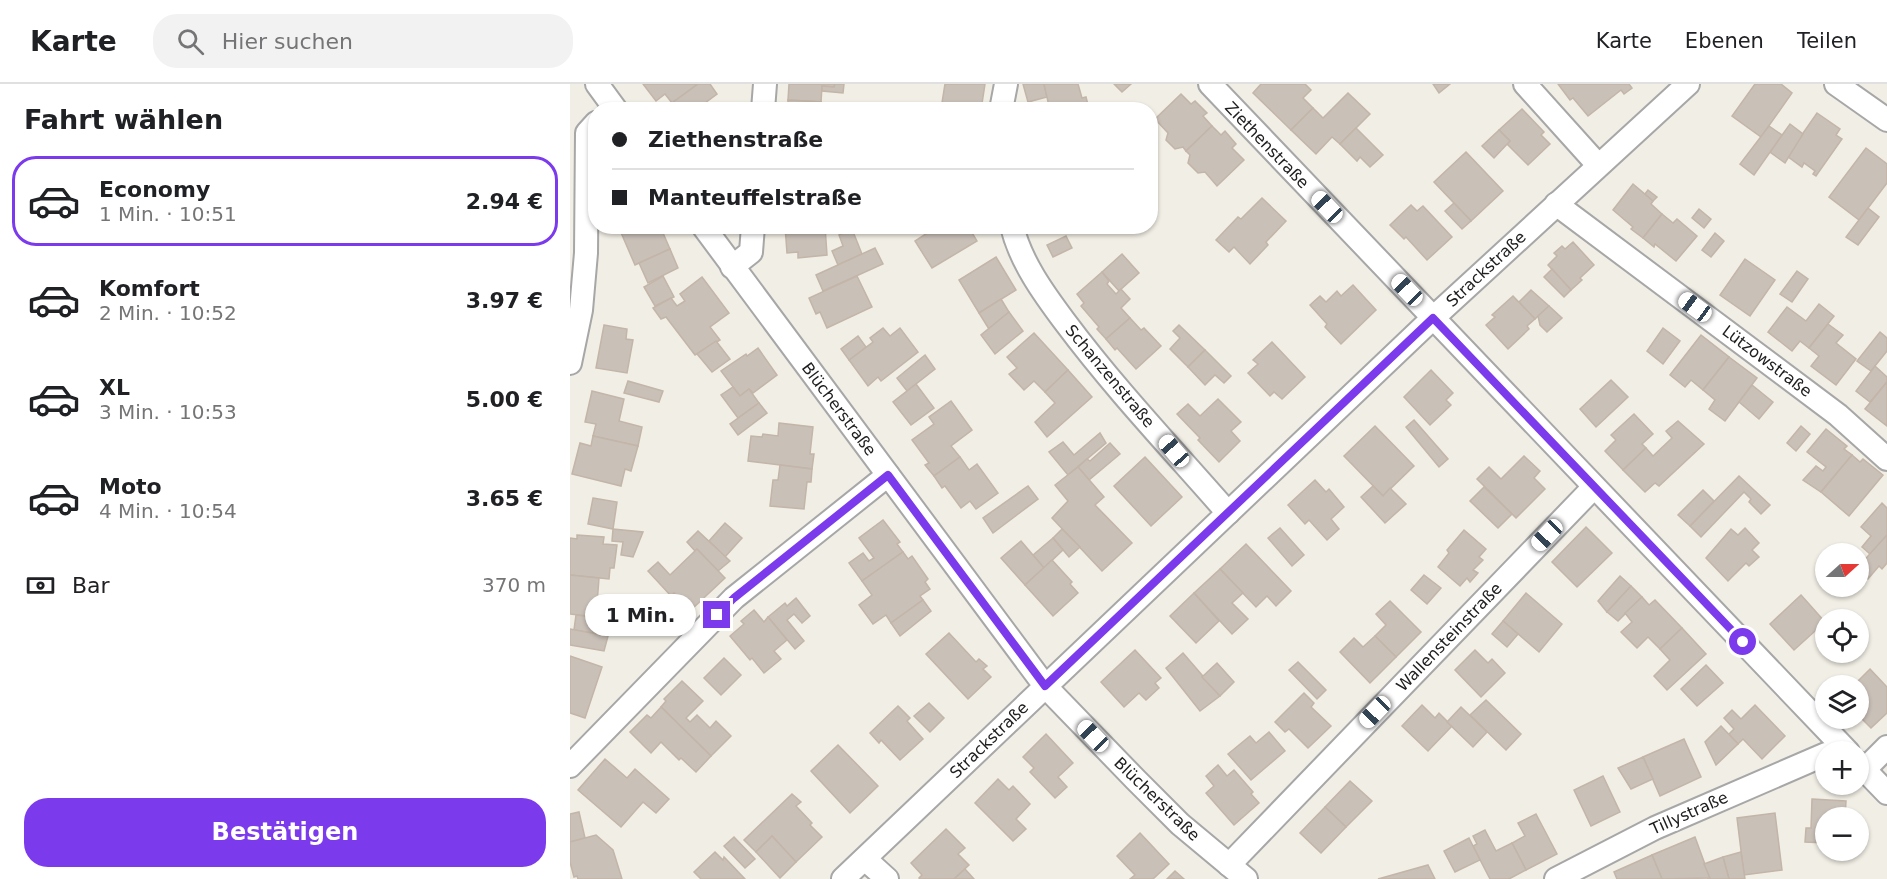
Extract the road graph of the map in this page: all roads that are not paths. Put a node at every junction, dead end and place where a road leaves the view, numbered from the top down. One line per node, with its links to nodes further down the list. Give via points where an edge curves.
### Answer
1 (597, 84): 8 (street)
2 (765, 84): 9 (street)
3 (1006, 84): 10 (street)
4 (1210, 84): 19 (street, Ziethenstraße)
5 (1525, 84): 13 (street)
6 (1688, 84): 13 (street, Strackstraße)
7 (1836, 84): 11 (street)
8 (608, 102)
9 (764, 102)
10 (1003, 102)
11 (1887, 120)
12 (588, 132): 20 (street, via 586,253)
13 (1598, 165): 14 (street, Strackstraße)
14 (1556, 204): 19 (street, Strackstraße); 21 (street, Lützowstraße, via 1838,415)
15 (709, 234): 18 (street, Blücherstraße)
16 (752, 234): 18 (street, via 751,252)
17 (1016, 234): 24 (street, Schanzenstraße, via 1050,302 1092,358)
18 (732, 267): 22 (street, Blücherstraße)
19 (1433, 318): 23 (street, Ziethenstraße); 24 (street, Strackstraße)
20 (570, 363)
21 (1887, 459)
22 (888, 475): 25 (street, Blücherstraße); 29 (street, via 734,598)
23 (1594, 487): 26 (street, Ziethenstraße); 34 (street, Wallensteinstraße)
24 (1228, 513): 25 (street, Strackstraße)
25 (1045, 686): 33 (street, Strackstraße); 34 (street, Blücherstraße, via 1180,824)
26 (1831, 741)
27 (1887, 747): 28 (street)
28 (1869, 751)
29 (570, 766)
30 (1815, 767): 37 (street, Tillystraße, via 1655,828)
31 (1869, 777): 32 (street, Ziethenstraße)
32 (1887, 793)
33 (865, 859): 35 (street, Strackstraße); 36 (street)
34 (1237, 872)
35 (843, 879)
36 (887, 879)
37 (1556, 879)

